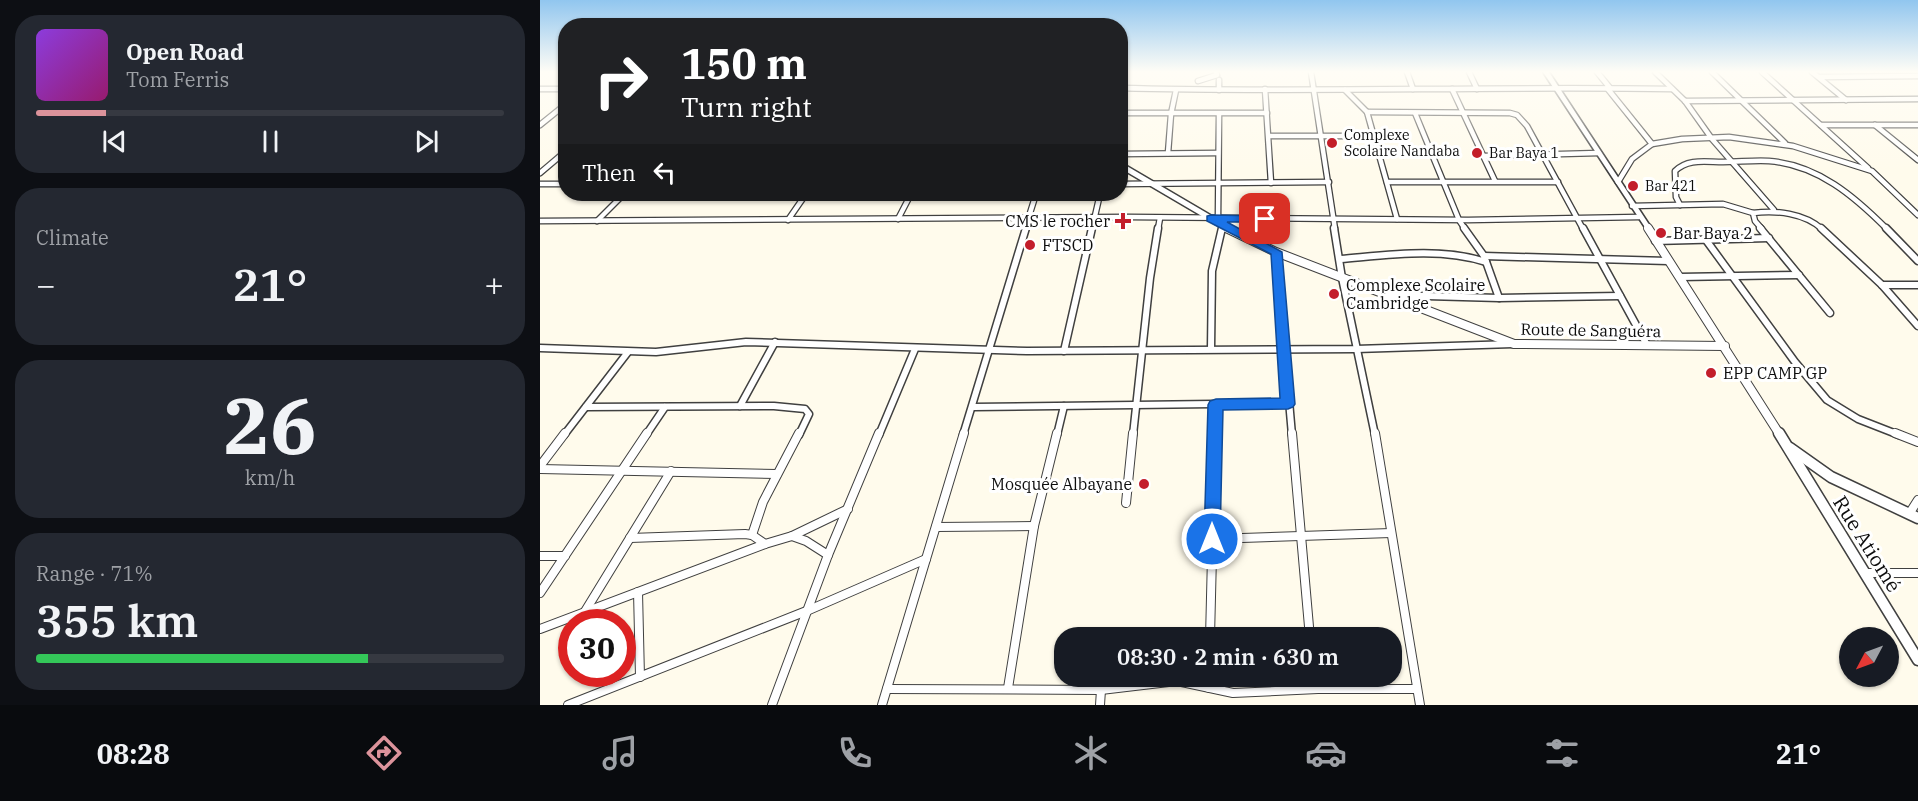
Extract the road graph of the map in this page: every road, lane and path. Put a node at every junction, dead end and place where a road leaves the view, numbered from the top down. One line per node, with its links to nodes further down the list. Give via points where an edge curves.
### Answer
1 (1173, 105): 19 (street)
2 (1266, 105): 17 (street)
3 (1316, 105): 26 (street)
4 (1360, 105): 12 (street)
5 (1460, 105): 13 (street)
6 (1568, 105): 33 (street)
7 (1622, 105): 29 (street)
8 (1688, 105): 28 (street)
9 (1747, 105): 30 (street)
10 (1797, 105): 23 (street)
11 (558, 110): 14 (street)
12 (1367, 112): 18 (street); 27 (street)
13 (1463, 112): 18 (street); 35 (street); 36 (street, via 1517,115)
14 (554, 113): 15 (street); 22 (street)
15 (558, 113)
16 (1128, 113): 19 (street)
17 (1267, 113): 20 (street); 25 (street)
18 (1415, 113): 48 (street)
19 (1171, 114): 20 (street); 31 (street)
20 (1219, 114): 32 (street)
21 (1918, 124): 24 (street)
22 (540, 125)
23 (1820, 125): 24 (street); 43 (street)
24 (1874, 125): 38 (street)
25 (1269, 136): 26 (street); 53 (street)
26 (1321, 136): 27 (street); 46 (street)
27 (1374, 136): 47 (street)
28 (1712, 139): 29 (street); 30 (street, via 1729,136); 39 (street)
29 (1652, 144): 50 (street, via 1632,159)
30 (1787, 145): 43 (street)
31 (1168, 153): 32 (street); 34 (street)
32 (1218, 153): 52 (street)
33 (1599, 153): 36 (street); 50 (street)
34 (1128, 154)
35 (1483, 156): 36 (street); 45 (street)
36 (1543, 156): 49 (street)
37 (558, 158): 41 (street)
38 (1918, 160)
39 (1733, 162): 62 (street, via 1701,161 1679,166 1674,181); 64 (street); 89 (street, via 1776,161 1826,177)
40 (540, 165): 41 (street)
41 (549, 165): 44 (street)
42 (1128, 170): 51 (street, Route de Sanguéra)
43 (1872, 171): 66 (street)
44 (540, 173)
45 (1495, 181): 48 (street); 49 (street)
46 (1329, 182): 53 (street); 74 (street)
47 (1387, 182): 48 (street); 75 (street)
48 (1441, 182): 77 (street)
49 (1558, 182): 71 (street)
50 (1618, 182): 63 (street)
51 (1149, 183): 52 (street); 56 (street); 73 (street, Route de Sanguéra)
52 (1217, 183): 53 (street); 73 (street)
53 (1272, 183)
54 (540, 184): 55 (street)
55 (558, 184)
56 (1128, 184)
57 (617, 201): 78 (street)
58 (801, 201): 76 (street)
59 (907, 201): 72 (street)
60 (1034, 201): 67 (street)
61 (1099, 201): 69 (street)
62 (1680, 205): 63 (street); 65 (street, via 1723,204)
63 (1632, 206): 68 (street)
64 (1773, 210): 65 (street); 94 (street, via 1795,214 1819,226)
65 (1753, 213): 81 (street)
66 (1918, 215)
67 (1029, 217): 69 (street); 72 (street); 111 (street)
68 (1639, 217): 71 (street); 83 (street)
69 (1095, 218): 70 (street); 112 (street)
70 (1160, 218): 73 (street); 110 (street)
71 (1578, 218): 77 (street); 87 (street)
72 (898, 219): 76 (street)
73 (1214, 219): 74 (street); 80 (street, Route de Sanguéra)
74 (1335, 219): 75 (street); 85 (street)
75 (1397, 219): 77 (street)
76 (788, 220): 78 (street)
77 (1459, 220): 86 (street)
78 (597, 221): 79 (street)
79 (541, 222)
80 (1223, 226): 84 (street, Route de Sanguéra); 107 (street, via 1213,267)
81 (1769, 238): 82 (street); 90 (street)
82 (1706, 240): 83 (street); 91 (street)
83 (1655, 241): 88 (street)
84 (1276, 252): 93 (street, Route de Sanguéra); 108 (street)
85 (1341, 259): 86 (street, via 1417,253); 93 (street)
86 (1485, 259): 87 (street); 98 (street)
87 (1601, 259): 88 (street); 97 (street)
88 (1668, 261): 92 (street)
89 (1918, 261)
90 (1799, 274): 91 (street); 99 (street)
91 (1732, 276): 92 (street); 122 (street, via 1827,400 1858,419)
92 (1680, 277): 104 (street)
93 (1342, 278): 96 (street, Route de Sanguéra); 109 (street)
94 (1882, 285): 95 (street); 100 (street)
95 (1918, 285)
96 (1388, 295): 98 (street); 102 (street, Route de Sanguéra)
97 (1620, 296): 98 (street); 103 (street)
98 (1499, 298)
99 (1830, 313)
100 (1918, 326)
101 (775, 342): 106 (street); 113 (street, via 729,342 672,351); 117 (street)
102 (1514, 344): 103 (street, Route de Sanguéra); 109 (street)
103 (1647, 345): 104 (street, Route de Sanguéra)
104 (1725, 346): 123 (street)
105 (540, 348): 113 (street)
106 (915, 349): 111 (street); 130 (street)
107 (1211, 349): 108 (street); 110 (street)
108 (1284, 349): 109 (street); 114 (street)
109 (1356, 349): 135 (street)
110 (1142, 350): 112 (street); 115 (street)
111 (990, 351): 112 (street); 121 (street)
112 (1064, 351)
113 (628, 352): 119 (street)
114 (1288, 404): 116 (street); 137 (street)
115 (1136, 405): 116 (street); 118 (street); 129 (street)
116 (1216, 405): 140 (street)
117 (740, 406): 120 (street); 127 (street, via 799,407 808,411)
118 (1064, 406): 121 (street); 133 (street)
119 (585, 407): 120 (street); 124 (street)
120 (664, 407): 125 (street)
121 (974, 407): 134 (street)
122 (1918, 442)
123 (1786, 445): 131 (street, via 1831,477); 146 (street, Rue Atiomé)
124 (540, 467): 125 (street)
125 (622, 470): 126 (street); 144 (street)
126 (671, 471): 127 (street); 139 (street)
127 (777, 474): 136 (street, via 758,512)
128 (1918, 500): 131 (street)
129 (1126, 503)
130 (848, 509): 138 (street); 142 (street)
131 (1909, 514): 132 (street)
132 (1918, 518)
133 (1034, 526): 134 (street); 161 (street)
134 (936, 527): 145 (street)
135 (1391, 533): 137 (street); 164 (street)
136 (752, 535): 139 (street); 141 (street)
137 (1301, 535): 140 (street); 155 (street)
138 (792, 536): 141 (street); 142 (street)
139 (630, 538): 150 (street)
140 (1212, 539): 154 (street)
141 (765, 544): 148 (street)
142 (828, 555): 152 (street)
143 (540, 556): 144 (street)
144 (565, 556): 149 (street)
145 (926, 559): 152 (street); 162 (street)
146 (1863, 573): 147 (street); 157 (street, Rue Atiomé)
147 (1918, 573)
148 (638, 592): 151 (street); 158 (street)
149 (540, 594)
150 (586, 609)
151 (594, 609)
152 (809, 610): 158 (street); 167 (street)
153 (558, 622): 156 (street)
154 (1210, 627)
155 (1309, 627)
156 (540, 629)
157 (1918, 660)
158 (640, 677): 166 (street)
159 (1126, 687): 165 (street)
160 (1209, 687): 163 (street, via 1233,693)
161 (1008, 688): 162 (street); 165 (street)
162 (887, 689): 168 (street)
163 (1318, 689): 164 (street)
164 (1417, 689): 170 (street)
165 (1101, 690): 169 (street)
166 (568, 705)
167 (772, 705)
168 (882, 705)
169 (1100, 705)
170 (1420, 705)

